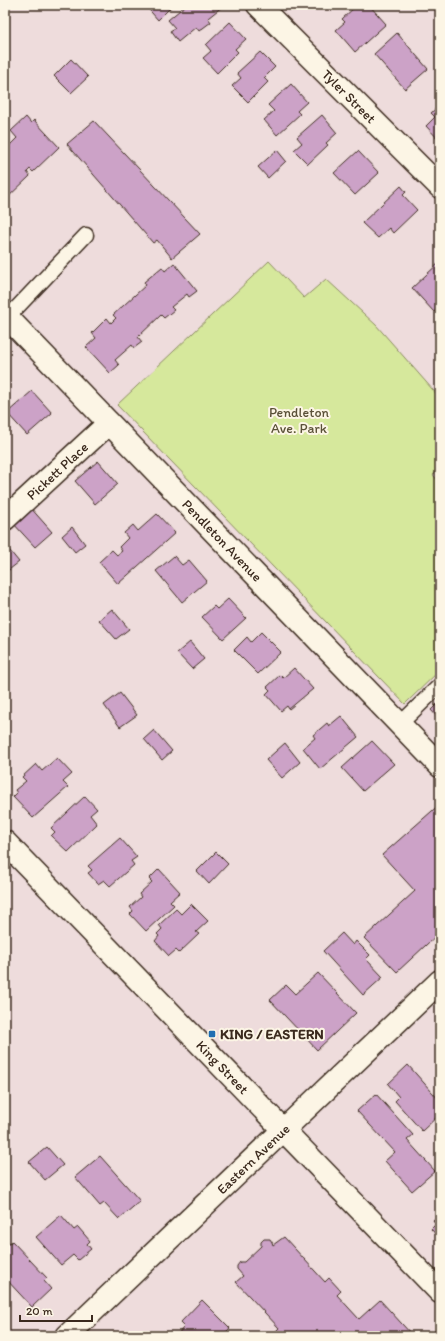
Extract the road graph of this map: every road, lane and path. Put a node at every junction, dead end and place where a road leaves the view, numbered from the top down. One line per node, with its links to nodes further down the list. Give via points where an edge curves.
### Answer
1 (258, 5): 2 (street, Tyler Street)
2 (440, 187)
3 (86, 235): 4 (lane)
4 (6, 316): 5 (street, Pendleton Avenue)
5 (109, 423): 6 (street, Pickett Place); 8 (street, Pendleton Avenue)
6 (5, 519)
7 (440, 685): 8 (lane)
8 (400, 724): 9 (street, Pendleton Avenue)
9 (440, 766)
10 (5, 842): 12 (street, King Street)
11 (440, 981): 12 (street, Eastern Avenue)
12 (284, 1130): 13 (street, King Street); 14 (street, Eastern Avenue)
13 (440, 1292)
14 (67, 1336)

